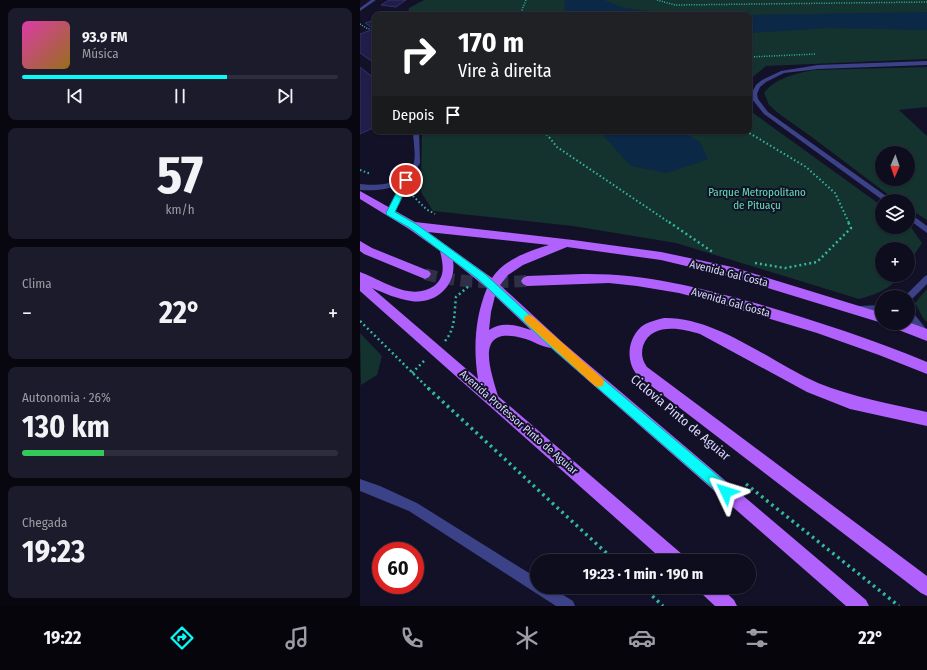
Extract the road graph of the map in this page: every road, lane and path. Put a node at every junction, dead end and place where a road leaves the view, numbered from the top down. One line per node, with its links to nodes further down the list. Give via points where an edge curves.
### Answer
1 (374, 0): 5 (lane)
2 (526, 0): 6 (path)
3 (657, 0): 4 (path, via 675,5)
4 (927, 2)
5 (360, 10)
6 (521, 12)
7 (360, 24): 8 (path, via 368,29)
8 (372, 28)
9 (927, 63): 19 (lane, via 783,72 764,81 754,94 766,113)
10 (416, 134): 14 (lane, via 417,163)
11 (546, 134): 28 (path, via 557,147)
12 (751, 134): 29 (path, via 806,167 835,193 851,228 817,262 785,268)
13 (360, 170): 15 (path)
14 (412, 172): 15 (lane); 17 (lane)
15 (394, 184): 16 (lane)
16 (360, 187)
17 (402, 188): 20 (lane); 21 (path, via 426,210)
18 (360, 194): 20 (main road)
19 (879, 194)
20 (390, 213): 23 (main road)
21 (437, 215)
22 (915, 221): 24 (lane)
23 (413, 226): 25 (main road, Avenida Gal Costa); 27 (main road)
24 (927, 230)
25 (572, 244): 36 (main road, via 525,258 499,277); 39 (main road, Avenida Gal Costa, via 661,256 712,267)
26 (360, 245): 30 (main road, via 368,251)
27 (445, 249): 31 (main road); 32 (main road, via 447,279 438,290 429,295 409,296)
28 (720, 257)
29 (749, 262)
30 (424, 274)
31 (482, 276): 36 (main road); 47 (path, via 456,297 454,329)
32 (360, 277)
33 (927, 279): 37 (lane)
34 (527, 281): 48 (main road, Avenida Gal Gosta, via 584,278 636,281 690,290 807,323)
35 (360, 284): 47 (main road, Avenida Professor Pinto de Aguiar)
36 (494, 286): 45 (main road); 46 (main road, via 484,320)
37 (915, 290)
38 (875, 309): 39 (lane)
39 (859, 310): 40 (main road, Avenida Gal Costa)
40 (875, 316)
41 (360, 321): 49 (path)
42 (915, 322): 44 (lane)
43 (914, 330): 44 (main road)
44 (925, 334)
45 (557, 346): 46 (main road, via 524,333 503,330 486,339); 64 (main road)
46 (482, 349): 50 (main road, via 485,379)
47 (435, 350): 49 (path); 50 (main road, Avenida Professor Pinto de Aguiar)
48 (927, 368)
49 (412, 373): 54 (path)
50 (492, 398): 55 (main road, Avenida Professor Pinto de Aguiar)
51 (927, 419): 57 (main road, via 850,402 812,387 690,325 675,322 650,327 637,342 636,359 642,371)
52 (743, 482): 65 (path)
53 (360, 485): 56 (lane, via 413,507)
54 (607, 554)
55 (669, 554)
56 (530, 582)
57 (927, 587)
58 (549, 594): 61 (lane)
59 (651, 594): 62 (path)
60 (715, 594): 63 (main road)
61 (568, 606)
62 (664, 606)
63 (728, 606)
64 (860, 606)
65 (899, 606)

